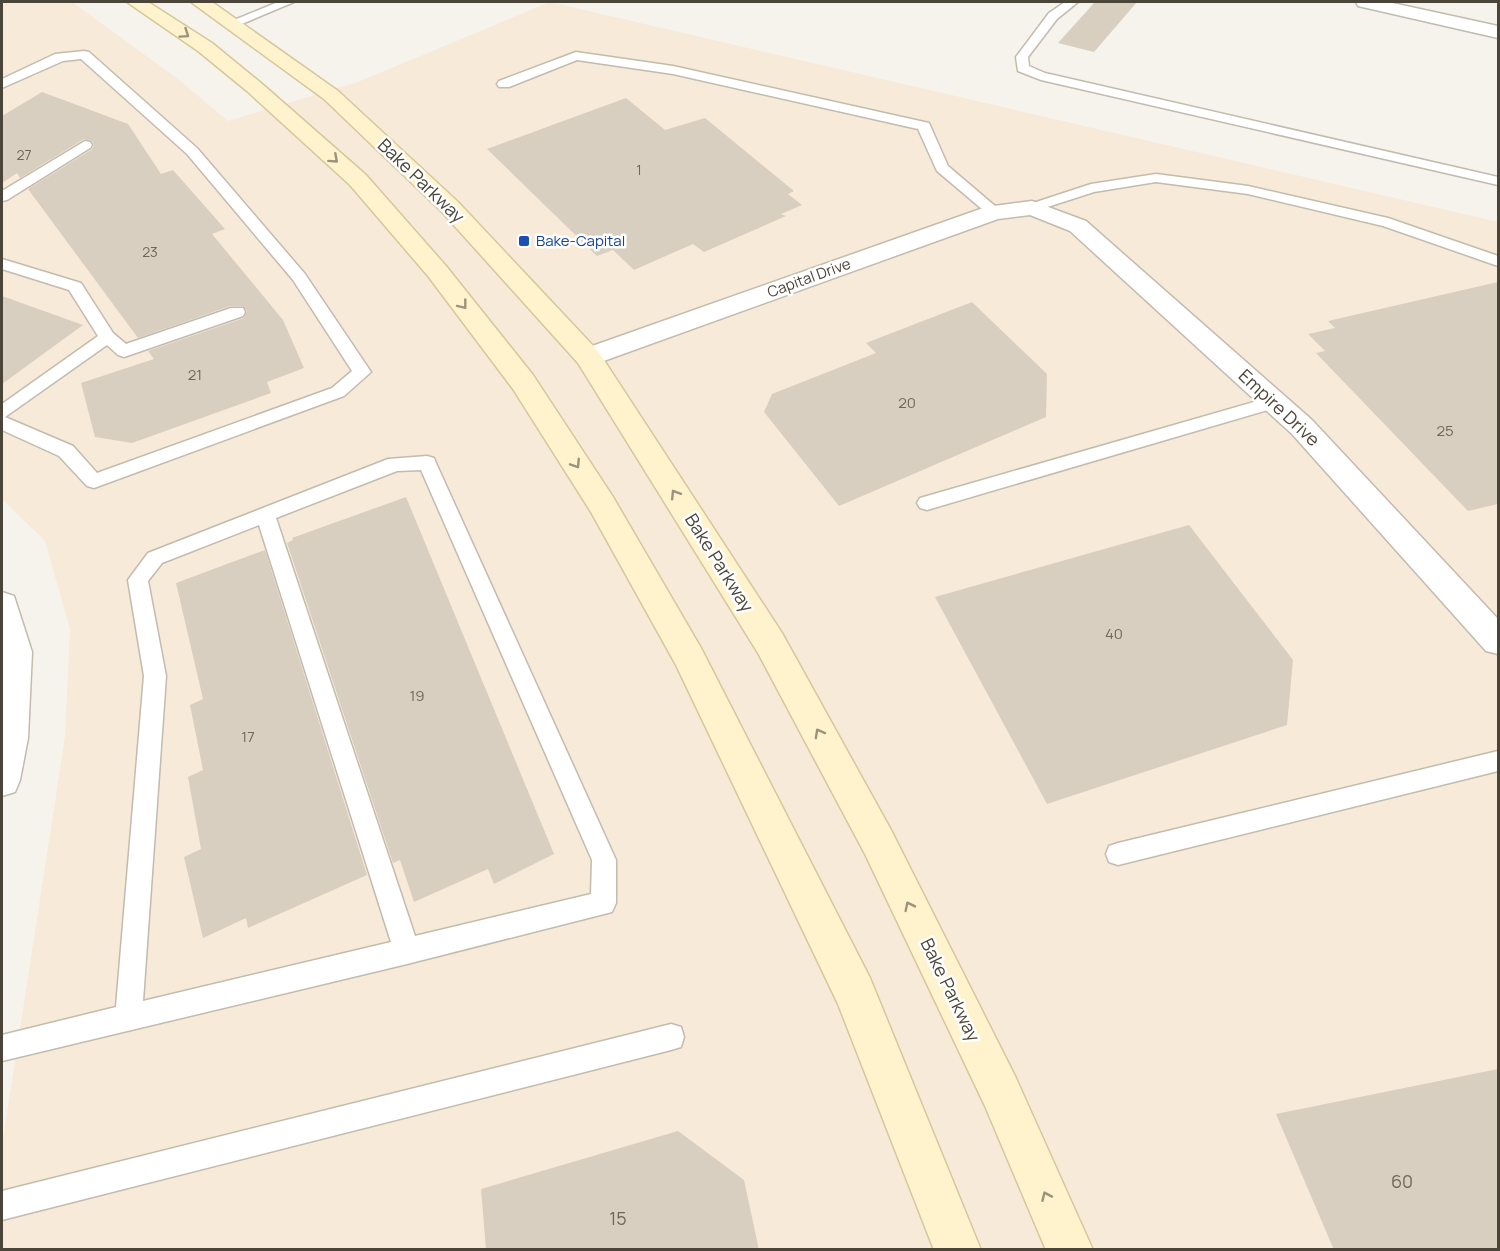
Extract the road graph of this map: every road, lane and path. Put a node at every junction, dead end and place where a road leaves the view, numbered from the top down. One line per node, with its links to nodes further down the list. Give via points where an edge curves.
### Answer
1 (136, 2): 35 (main road, one-way to 35, via 205,47 358,180 437,271 523,382 602,505 689,658 855,993)
2 (200, 2): 6 (main road, Bake Parkway)
3 (288, 2): 6 (lane)
4 (1072, 2): 11 (lane, via 1053,16 1022,57 1023,68 1052,79)
5 (1365, 2): 7 (street)
6 (234, 23): 19 (main road, Bake Parkway, via 331,95 441,199)
7 (1498, 32)
8 (2, 84): 22 (lane, via 60,57 84,55 192,151 299,277 362,372 338,392 94,481 66,451)
9 (504, 84): 14 (lane, via 576,56 673,70 924,126 942,168)
10 (85, 145): 12 (lane)
11 (1498, 181)
12 (2, 197)
13 (1032, 208): 14 (street, Capital Drive); 15 (lane, via 1091,188 1156,178 1248,190 1388,223); 20 (street, Empire Drive, via 1078,226)
14 (994, 212): 19 (street, Capital Drive)
15 (1498, 261)
16 (2, 264): 18 (lane, via 75,287)
17 (237, 312): 18 (lane, via 124,351)
18 (107, 337): 21 (lane)
19 (588, 357): 36 (main road, Bake Parkway, one-way to 19, via 1000,1091 878,842 770,643)
20 (1275, 402): 23 (lane); 26 (street, Empire Drive)
21 (2, 412)
22 (2, 423)
23 (927, 503)
24 (265, 515): 30 (lane); 30 (lane, via 395,465 427,463 604,860 603,903); 31 (lane, via 155,558 138,580 155,676)
25 (2, 605): 28 (street, via 15,652 10,738)
26 (1498, 641)
27 (1498, 761): 29 (lane)
28 (2, 780)
29 (1118, 854)
30 (407, 951): 31 (lane)
31 (129, 1017): 33 (lane)
32 (671, 1037): 34 (lane)
33 (2, 1048)
34 (2, 1206)
35 (957, 1250)
36 (1070, 1250)

